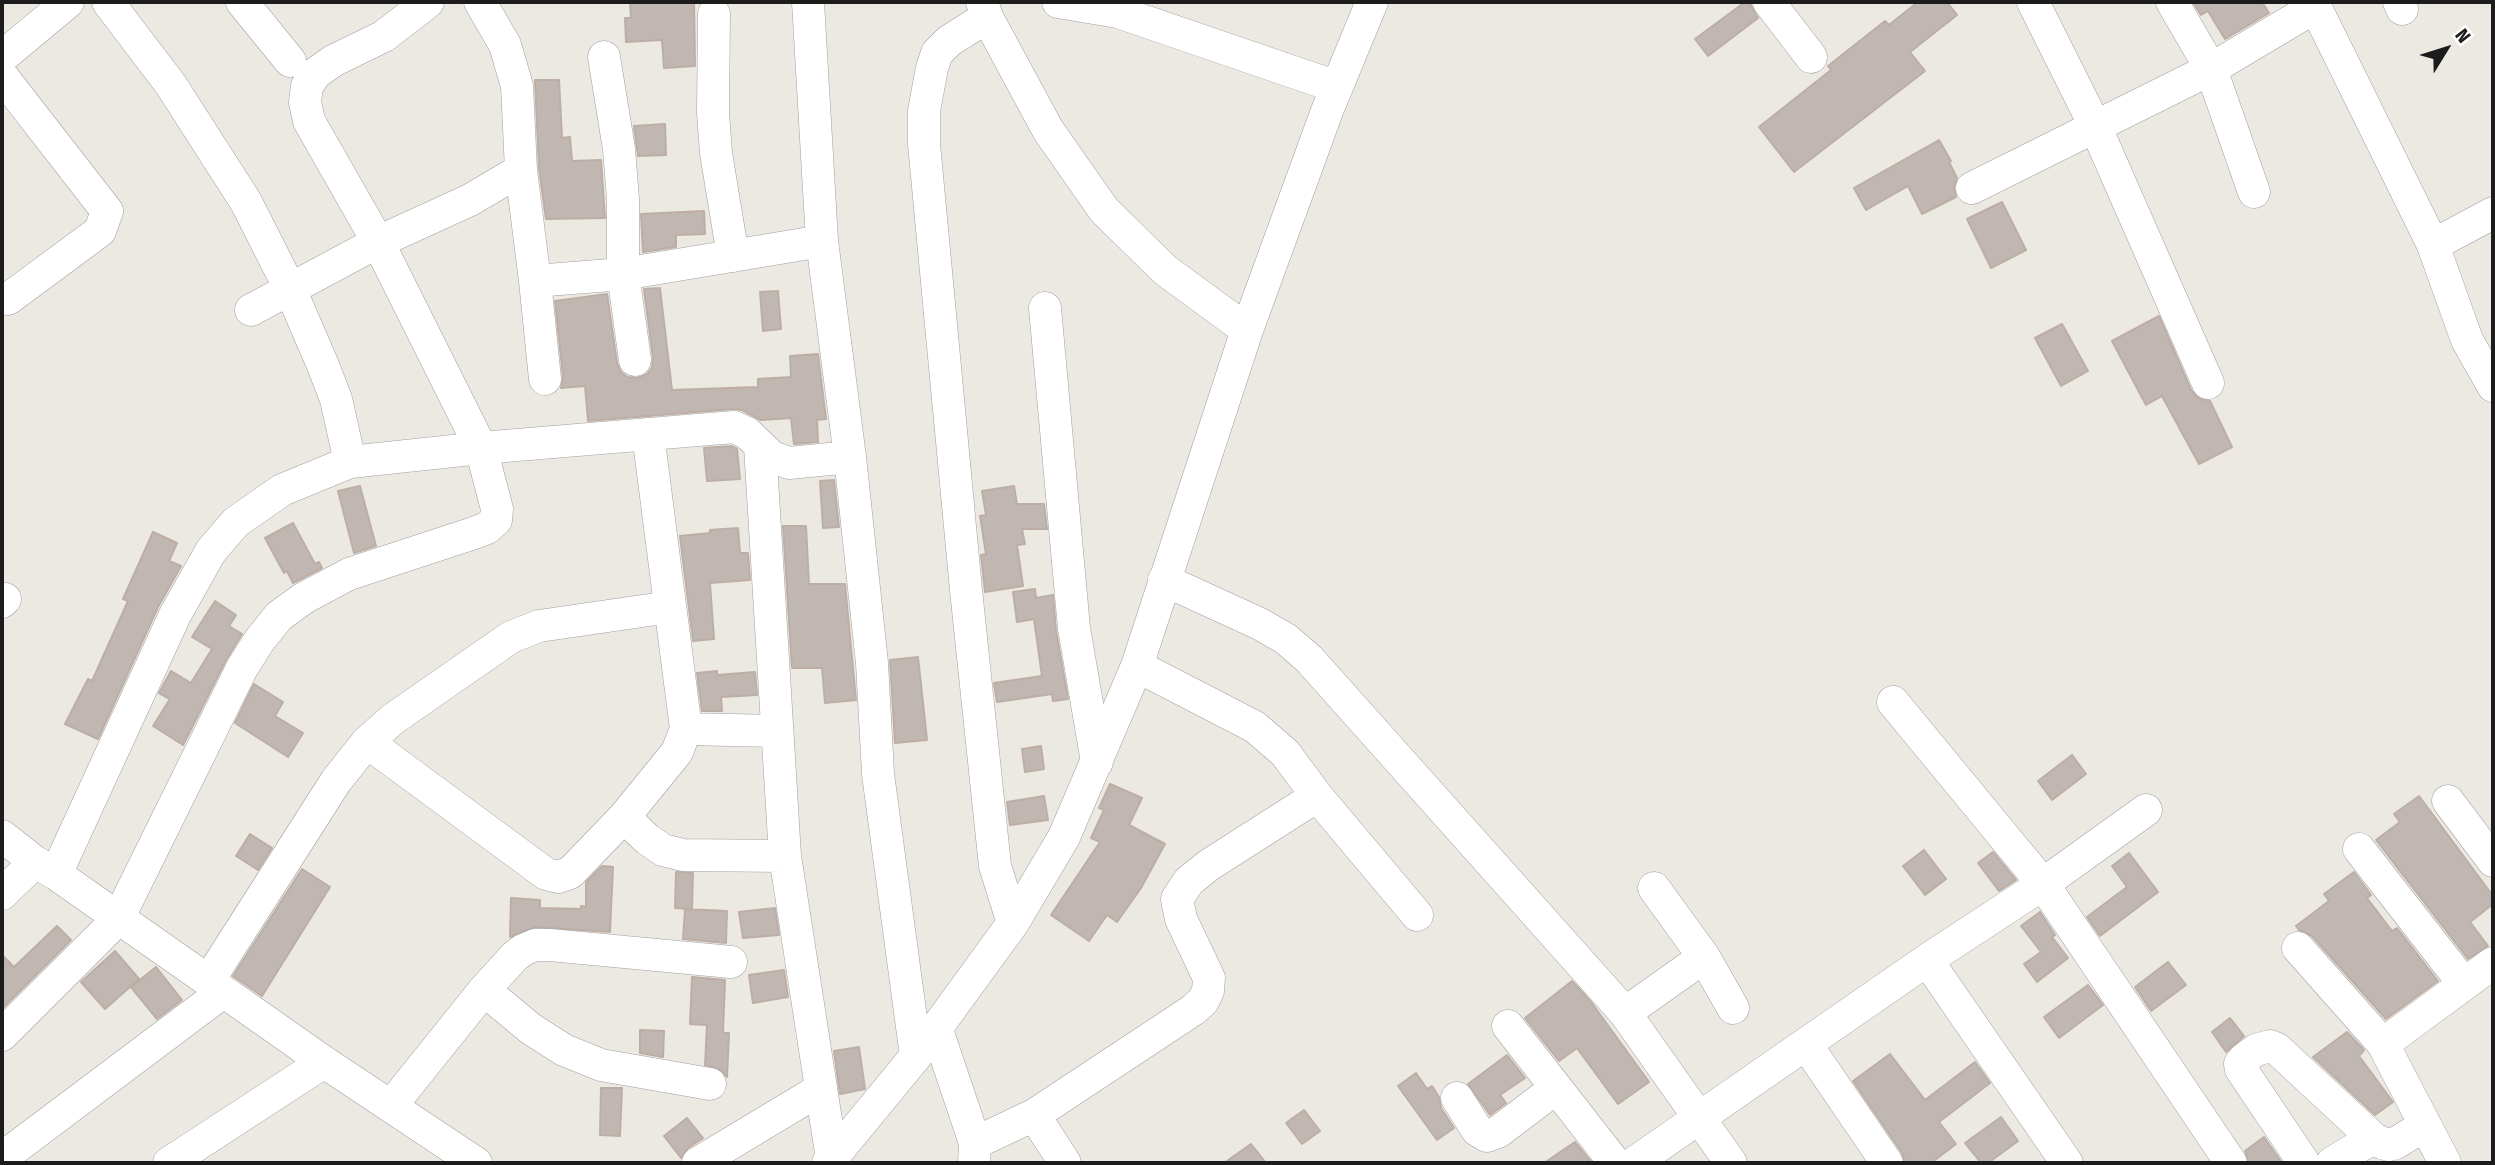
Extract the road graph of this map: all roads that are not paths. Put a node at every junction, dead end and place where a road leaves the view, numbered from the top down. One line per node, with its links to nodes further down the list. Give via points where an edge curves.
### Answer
1 (68, 2): 15 (street)
2 (108, 2): 33 (street, via 171,85 246,202)
3 (242, 2): 18 (street)
4 (428, 2): 28 (street, via 384,36 333,61 307,86 309,121)
5 (480, 2): 23 (street, via 505,45 517,86)
6 (808, 2): 27 (street)
7 (1058, 2): 21 (street, via 1118,12)
8 (1372, 2): 21 (street)
9 (1769, 2): 17 (street)
10 (2033, 2): 22 (street)
11 (2172, 2): 19 (street)
12 (2314, 4): 19 (street); 29 (street)
13 (984, 9): 37 (street, via 1048,130 1104,210 1166,270); 69 (street, via 937,53 924,111 924,144 995,866)
14 (714, 14): 30 (street, via 715,139)
15 (2, 57)
16 (604, 57): 31 (street, via 619,149)
17 (1811, 57)
18 (290, 61)
19 (2211, 69): 22 (street); 25 (street)
20 (2, 76): 34 (street, via 107,211 100,230)
21 (1337, 86): 37 (street)
22 (2096, 128): 24 (street); 40 (street)
23 (521, 170): 28 (street, via 470,200); 32 (street)
24 (1972, 188)
25 (2254, 192)
26 (2493, 213): 29 (street)
27 (822, 241): 30 (street); 45 (street)
28 (378, 242): 33 (street); 44 (street)
29 (2433, 245): 41 (street, via 2467,340)
30 (733, 256): 31 (street)
31 (624, 274): 32 (street); 38 (street)
32 (535, 281): 39 (street)
33 (290, 289): 36 (street); 46 (street, via 336,399)
34 (2, 299)
35 (1045, 307): 54 (street, via 1074,628)
36 (251, 310)
37 (1247, 330): 47 (street)
38 (635, 360)
39 (545, 379)
40 (2208, 383)
41 (2493, 386)
42 (648, 434): 43 (street, via 734,427); 44 (street); 48 (street)
43 (760, 446): 45 (street, via 789,463); 52 (street)
44 (481, 448): 46 (street); 68 (street, via 498,509 496,520 487,528 349,574 279,616 259,641)
45 (850, 457): 85 (street, via 872,663 878,774)
46 (350, 462): 63 (street, via 282,490 236,522 211,551)
47 (1164, 580): 49 (street); 79 (street, via 1260,624 1308,659)
48 (670, 607): 51 (street); 53 (street, via 539,625 511,638)
49 (1137, 666): 54 (street); 55 (street, via 1255,727 1285,753)
50 (1893, 702): 64 (street)
51 (686, 729): 52 (street); 58 (street, via 677,752)
52 (776, 731): 61 (street)
53 (367, 742): 58 (street, via 546,874 570,873); 76 (street, via 336,781)
54 (1097, 762): 69 (street, via 1063,837)
55 (1317, 796): 67 (street); 92 (street, via 1209,865 1189,881 1177,899 1181,919 1209,978 1203,1001)
56 (2448, 801): 62 (street)
57 (2146, 810): 64 (street)
58 (624, 817): 61 (street, via 663,850 683,855)
59 (2, 836): 63 (street)
60 (2359, 849): 75 (street)
61 (785, 856): 89 (street)
62 (2493, 861)
63 (46, 868): 66 (street); 68 (street)
64 (2043, 884): 72 (street); 108 (street)
65 (1654, 888): 71 (street)
66 (2, 894)
67 (1418, 915)
68 (118, 919): 76 (street); 82 (street)
69 (1013, 923): 81 (street)
70 (2298, 948): 84 (street)
71 (1704, 957): 78 (street); 79 (street)
72 (1927, 960): 83 (street); 107 (street)
73 (731, 962): 77 (street, via 535,946 514,956)
74 (2493, 963): 75 (street)
75 (2464, 984): 84 (street)
76 (216, 986): 86 (street); 97 (street)
77 (484, 990): 87 (street, via 564,1050 601,1065); 91 (street)
78 (1733, 1008)
79 (1625, 1013): 93 (street)
80 (1508, 1026): 88 (street)
81 (936, 1027): 85 (street); 96 (street)
82 (2, 1035)
83 (1806, 1044): 93 (street); 106 (street)
84 (2383, 1044): 94 (street)
85 (916, 1056): 98 (street)
86 (324, 1062): 91 (street); 99 (street)
87 (710, 1084)
88 (1556, 1088): 90 (street, via 1487,1136 1477,1129); 103 (street)
89 (821, 1089): 98 (street); 101 (street)
90 (1457, 1098)
91 (391, 1106): 100 (street)
92 (1034, 1115): 96 (street); 102 (street)
93 (1699, 1119): 104 (street); 105 (street)
94 (2425, 1125): 95 (street, via 2389,1145); 111 (street)
95 (2373, 1138): 109 (street, via 2277,1049 2256,1050 2240,1064 2241,1069); 110 (street)
96 (974, 1153)
97 (2, 1158)
98 (830, 1161)
99 (169, 1163)
100 (476, 1163)
101 (698, 1163)
102 (1065, 1163)
103 (1615, 1163)
104 (1634, 1163)
105 (1731, 1163)
106 (1887, 1163)
107 (2067, 1163)
108 (2231, 1163)
109 (2304, 1163)
110 (2332, 1163)
111 (2445, 1163)

